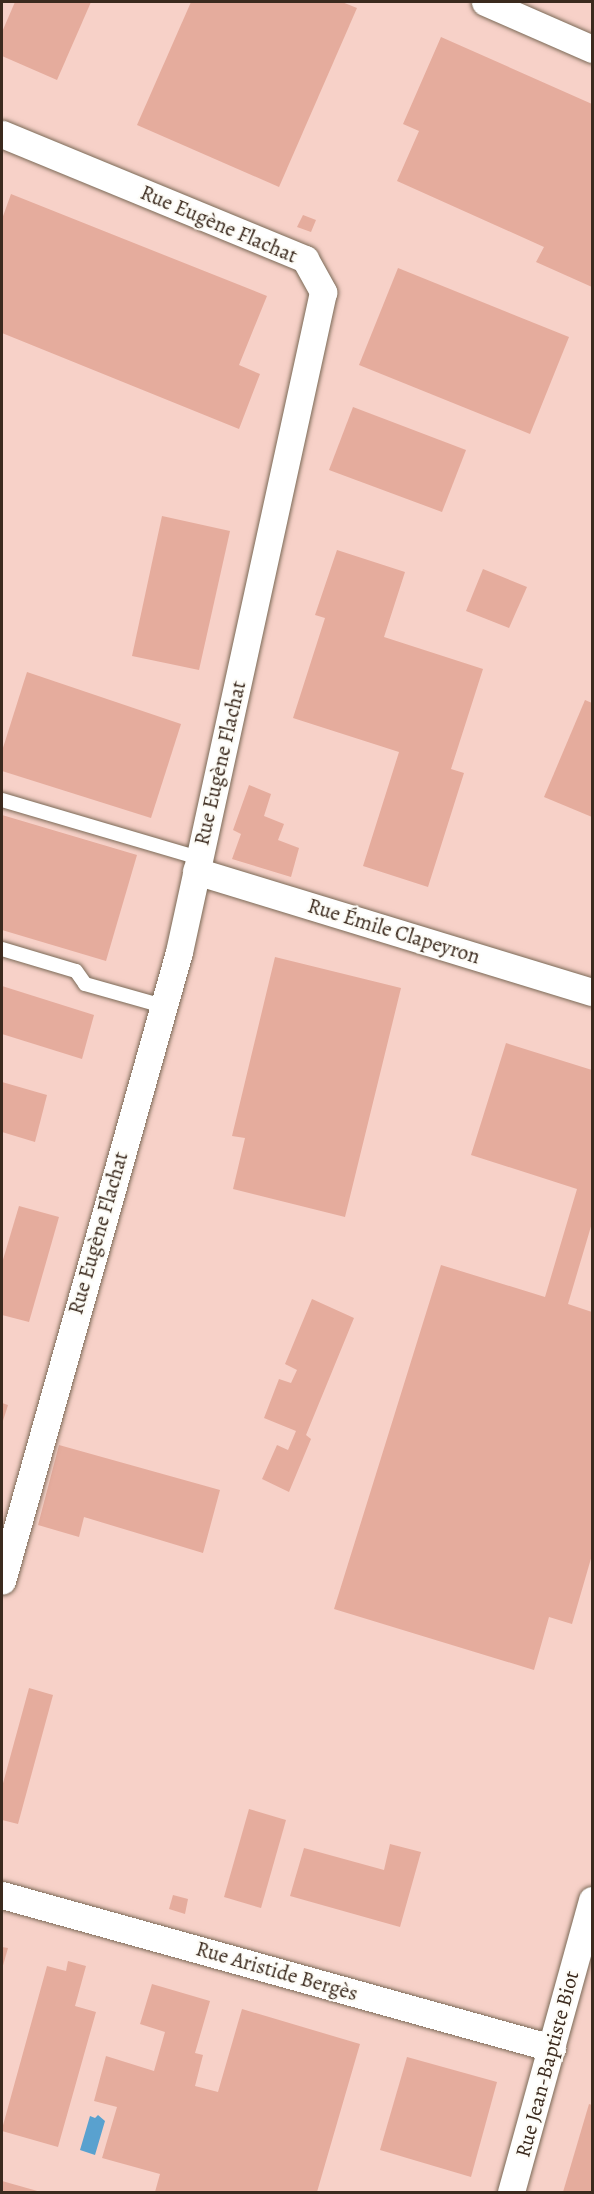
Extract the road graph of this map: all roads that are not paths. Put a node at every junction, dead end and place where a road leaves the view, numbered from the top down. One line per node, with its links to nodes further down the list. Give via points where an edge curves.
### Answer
1 (485, 2): 2 (street)
2 (592, 49)
3 (2, 134): 5 (street, Rue Eugène Flachat, via 306,259 323,292)
4 (2, 800): 5 (lane)
5 (197, 864): 7 (street, Rue Émile Clapeyron); 8 (street, Rue Eugène Flachat)
6 (2, 949): 8 (lane, via 76,971 85,984)
7 (592, 992)
8 (163, 1006): 9 (street, Rue Eugène Flachat)
9 (2, 1581)
10 (2, 1895): 12 (street, Rue Aristide Bergès)
11 (592, 1900): 12 (street, Rue Jean-Baptiste Biot)
12 (552, 2048): 13 (street, Rue Jean-Baptiste Biot)
13 (511, 2193)

